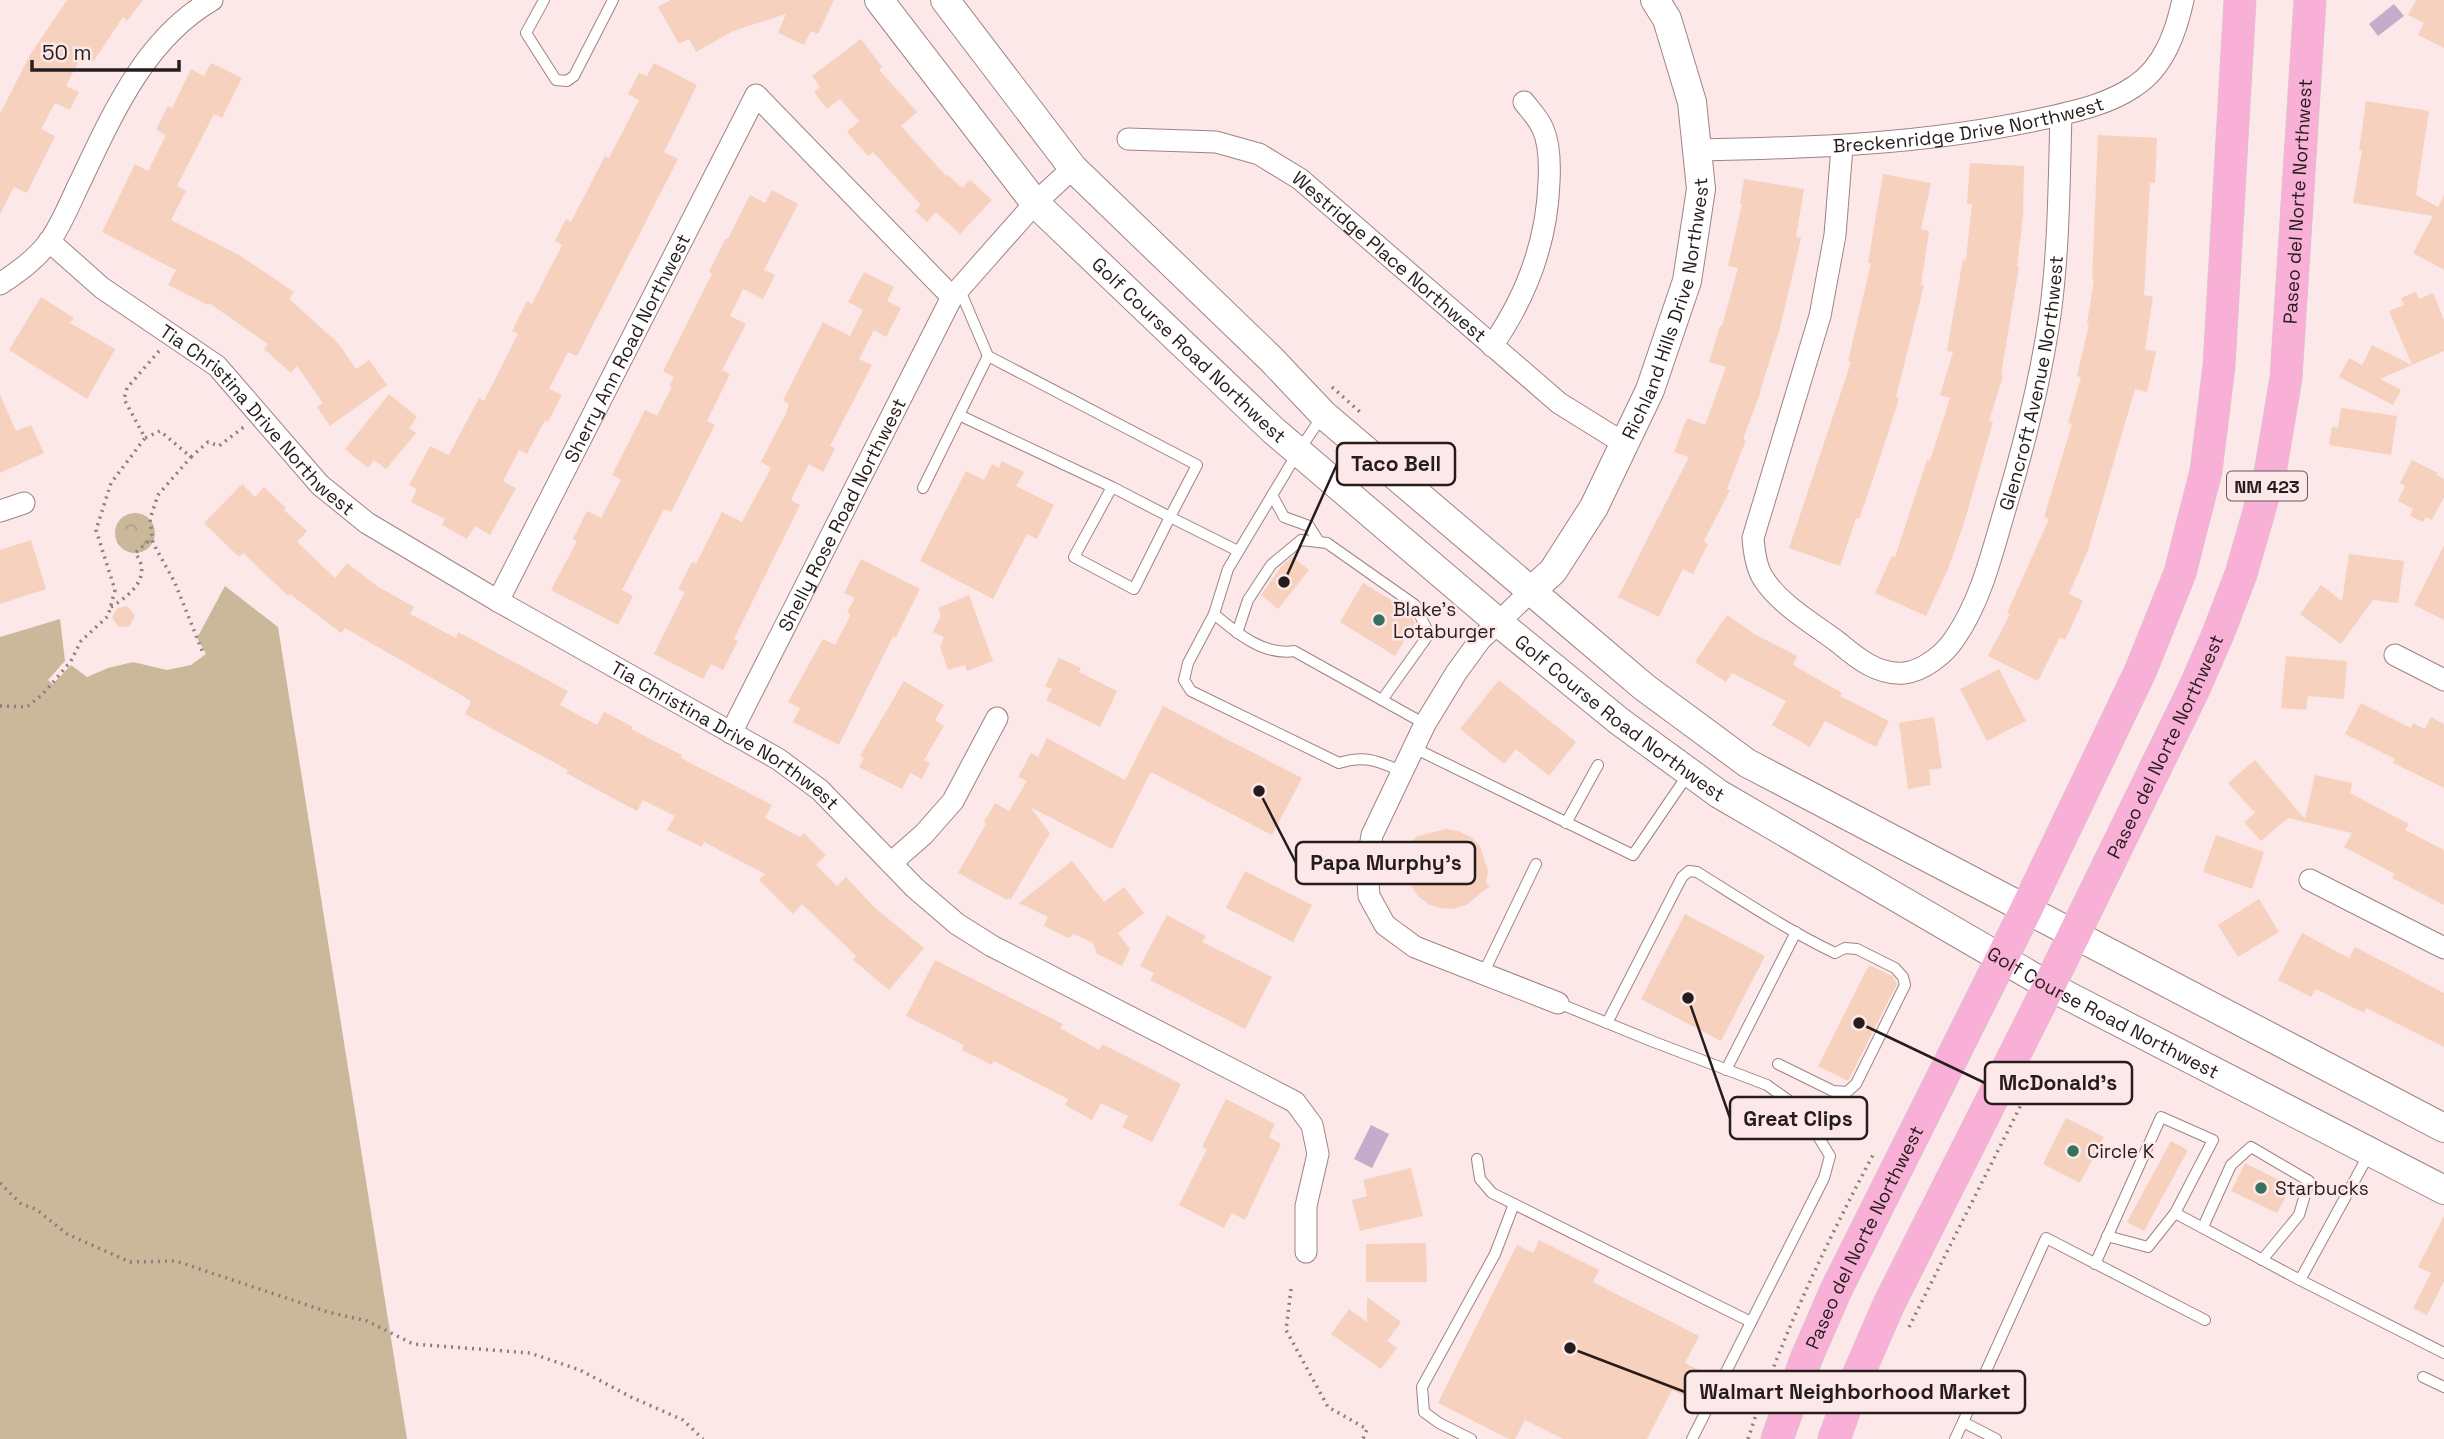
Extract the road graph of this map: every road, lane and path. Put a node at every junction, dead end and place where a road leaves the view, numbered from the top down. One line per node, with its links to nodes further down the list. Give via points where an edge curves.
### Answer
1 (210, 0): 17 (street, via 174,27 135,74)
2 (544, 0): 3 (lane, via 526,33 556,80 567,81 574,76)
3 (613, 0)
4 (879, 0): 16 (main road, Golf Course Road Northwest)
5 (945, 0): 15 (main road, Golf Course Road Northwest)
6 (1655, 0): 14 (main road, Richland Hills Drive Northwest, via 1667,19 1692,102)
7 (2183, 0): 11 (street, Breckenridge Drive Northwest, via 2174,36 2137,85 2106,101)
8 (2240, 0): 61 (main road, Paseo del Norte Northwest / NM 423, via 2219,366 2206,471 2193,528 2162,622)
9 (2310, 0): 63 (main road, Paseo del Norte Northwest / NM 423, via 2289,344 2261,508 2207,662)
10 (1524, 102): 20 (street, via 1543,128 1550,159 1548,212 1520,301)
11 (2061, 115): 13 (street, Breckenridge Drive Northwest, via 2001,128); 13 (street, Glencroft Avenue Northwest, via 2051,301 2032,411 1989,566 1954,641 1926,666 1906,673 1886,673 1863,662 1776,594 1762,576 1754,554 1753,537 1820,316 1835,235)
12 (1128, 139): 20 (street, Westridge Place Northwest, via 1216,142 1259,154 1300,179)
13 (1842, 147): 14 (street, Breckenridge Drive Northwest)
14 (1697, 150): 27 (main road, Richland Hills Drive Northwest, via 1702,189 1687,281 1650,390)
15 (1073, 168): 16 (street); 25 (main road, Golf Course Road Northwest)
16 (1035, 203): 19 (street); 28 (main road, Golf Course Road Northwest)
17 (50, 241): 18 (street); 23 (street, Tia Christina Drive Northwest, via 102,288 217,366)
18 (0, 284)
19 (956, 293): 22 (lane); 40 (street, Sherry Ann Road Northwest, via 757,95); 52 (street, Shelly Rose Road Northwest)
20 (1492, 346): 27 (street, Westridge Place Northwest, via 1559,403)
21 (159, 351): 26 (path, via 127,388 124,399)
22 (988, 356): 24 (lane); 35 (lane, via 1197,465)
23 (260, 415): 29 (path, via 219,446 208,442); 40 (street, Tia Christina Drive Northwest, via 320,485 367,523)
24 (959, 415): 30 (lane); 31 (lane)
25 (1324, 415): 28 (lane); 39 (main road, Golf Course Road Northwest)
26 (145, 439): 29 (path, via 160,431); 41 (path, via 111,483 96,530 115,590)
27 (1625, 444): 39 (main road, Richland Hills Drive Northwest, via 1594,507 1553,571)
28 (1298, 452): 32 (lane); 43 (main road, Golf Course Road Northwest)
29 (191, 457): 36 (path, via 158,495 149,519)
30 (1112, 487): 35 (lane); 35 (lane, via 1074,557 1134,589)
31 (923, 488)
32 (1272, 495): 37 (lane, via 1284,517 1309,526); 38 (lane)
33 (24, 503): 34 (street)
34 (0, 511)
35 (1170, 517): 38 (lane)
36 (152, 537): 41 (path, via 135,553 144,568 142,575); 45 (path)
37 (1319, 542): 44 (lane, via 1301,540 1271,565 1248,600); 48 (lane, via 1327,543 1415,605 1429,634)
38 (1238, 551): 42 (lane)
39 (1530, 592): 43 (street); 61 (main road, Golf Course Road Northwest, via 1644,687 1747,763)
40 (498, 601): 52 (street, Tia Christina Drive Northwest)
41 (111, 607): 49 (path, via 43,694 27,707)
42 (1214, 614): 44 (lane); 55 (lane, via 1188,663 1184,680 1191,691 1339,762 1358,758)
43 (1499, 623): 51 (street, via 1480,640); 56 (main road, Golf Course Road Northwest)
44 (1237, 633): 48 (lane, via 1280,653 1294,652)
45 (203, 653)
46 (2395, 655): 47 (street)
47 (2444, 680)
48 (1382, 700): 51 (lane)
49 (0, 706)
50 (997, 718): 58 (street, via 953,801)
51 (1425, 724): 53 (street)
52 (731, 733): 58 (street, Tia Christina Drive Northwest, via 820,790)
53 (1412, 747): 55 (street); 57 (lane)
54 (1598, 765): 57 (lane)
55 (1401, 771): 66 (street, via 1372,835 1369,896 1385,925 1415,947)
56 (1690, 772): 57 (lane, via 1633,855); 65 (main road, Golf Course Road Northwest, via 1719,794)
57 (1566, 822)
58 (891, 863): 82 (street, Tia Christina Drive Northwest, via 957,924 992,946 1295,1102 1312,1125 1318,1154 1306,1206)
59 (1535, 864): 66 (lane)
60 (2310, 880): 64 (street)
61 (2026, 910): 63 (main road, Golf Course Road Northwest); 65 (main road, Paseo del Norte Northwest / NM 423)
62 (1796, 932): 69 (lane, via 1689,871 1671,895); 70 (lane, via 1835,953 1857,948 1895,968 1905,985 1856,1084 1847,1091 1833,1091); 71 (lane)
63 (2075, 934): 67 (main road, Paseo del Norte Northwest / NM 423); 73 (main road, Golf Course Road Northwest)
64 (2444, 948)
65 (2001, 958): 67 (main road, Golf Course Road Northwest); 98 (main road, Paseo del Norte Northwest, via 1836,1290)
66 (1483, 974): 68 (street)
67 (2049, 986): 74 (main road, Golf Course Road Northwest); 99 (main road, Paseo del Norte Northwest, via 1889,1304)
68 (1558, 1003): 69 (lane)
69 (1606, 1023): 71 (lane)
70 (1777, 1064)
71 (1726, 1070): 88 (lane, via 1767,1085 1801,1110 1830,1156 1824,1178)
72 (2031, 1085): 89 (path)
73 (2444, 1128)
74 (2369, 1153): 77 (main road, Golf Course Road Northwest); 85 (lane)
75 (1477, 1160): 78 (lane, via 1480,1180 1492,1193)
76 (0, 1183): 94 (path, via 20,1203 37,1210 67,1234 130,1262 176,1261 367,1321 413,1343 530,1353 580,1370 683,1420)
77 (2444, 1190)
78 (1514, 1204): 88 (lane); 96 (lane, via 1495,1254 1422,1387 1424,1412)
79 (2175, 1213): 80 (lane); 81 (lane, via 2148,1247); 81 (lane, via 2213,1140 2161,1117)
80 (2203, 1227): 83 (lane); 83 (lane, via 2231,1165 2251,1147 2309,1181 2300,1215)
81 (2107, 1236): 84 (lane)
82 (1306, 1252)
83 (2262, 1260): 85 (lane)
84 (2095, 1264): 87 (lane); 93 (lane, via 2046,1238)
85 (2300, 1280): 90 (lane)
86 (1291, 1289): 95 (path, via 1286,1330 1328,1407 1367,1429)
87 (2205, 1320)
88 (1751, 1322): 97 (lane)
89 (1906, 1333)
90 (2444, 1353)
91 (2423, 1377): 92 (lane)
92 (2444, 1387)
93 (1963, 1422): 100 (lane); 101 (lane)
94 (703, 1439)
95 (1363, 1439)
96 (1471, 1439)
97 (1692, 1439)
98 (1777, 1439)
99 (1834, 1439)
100 (1955, 1439)
101 (1996, 1439)

